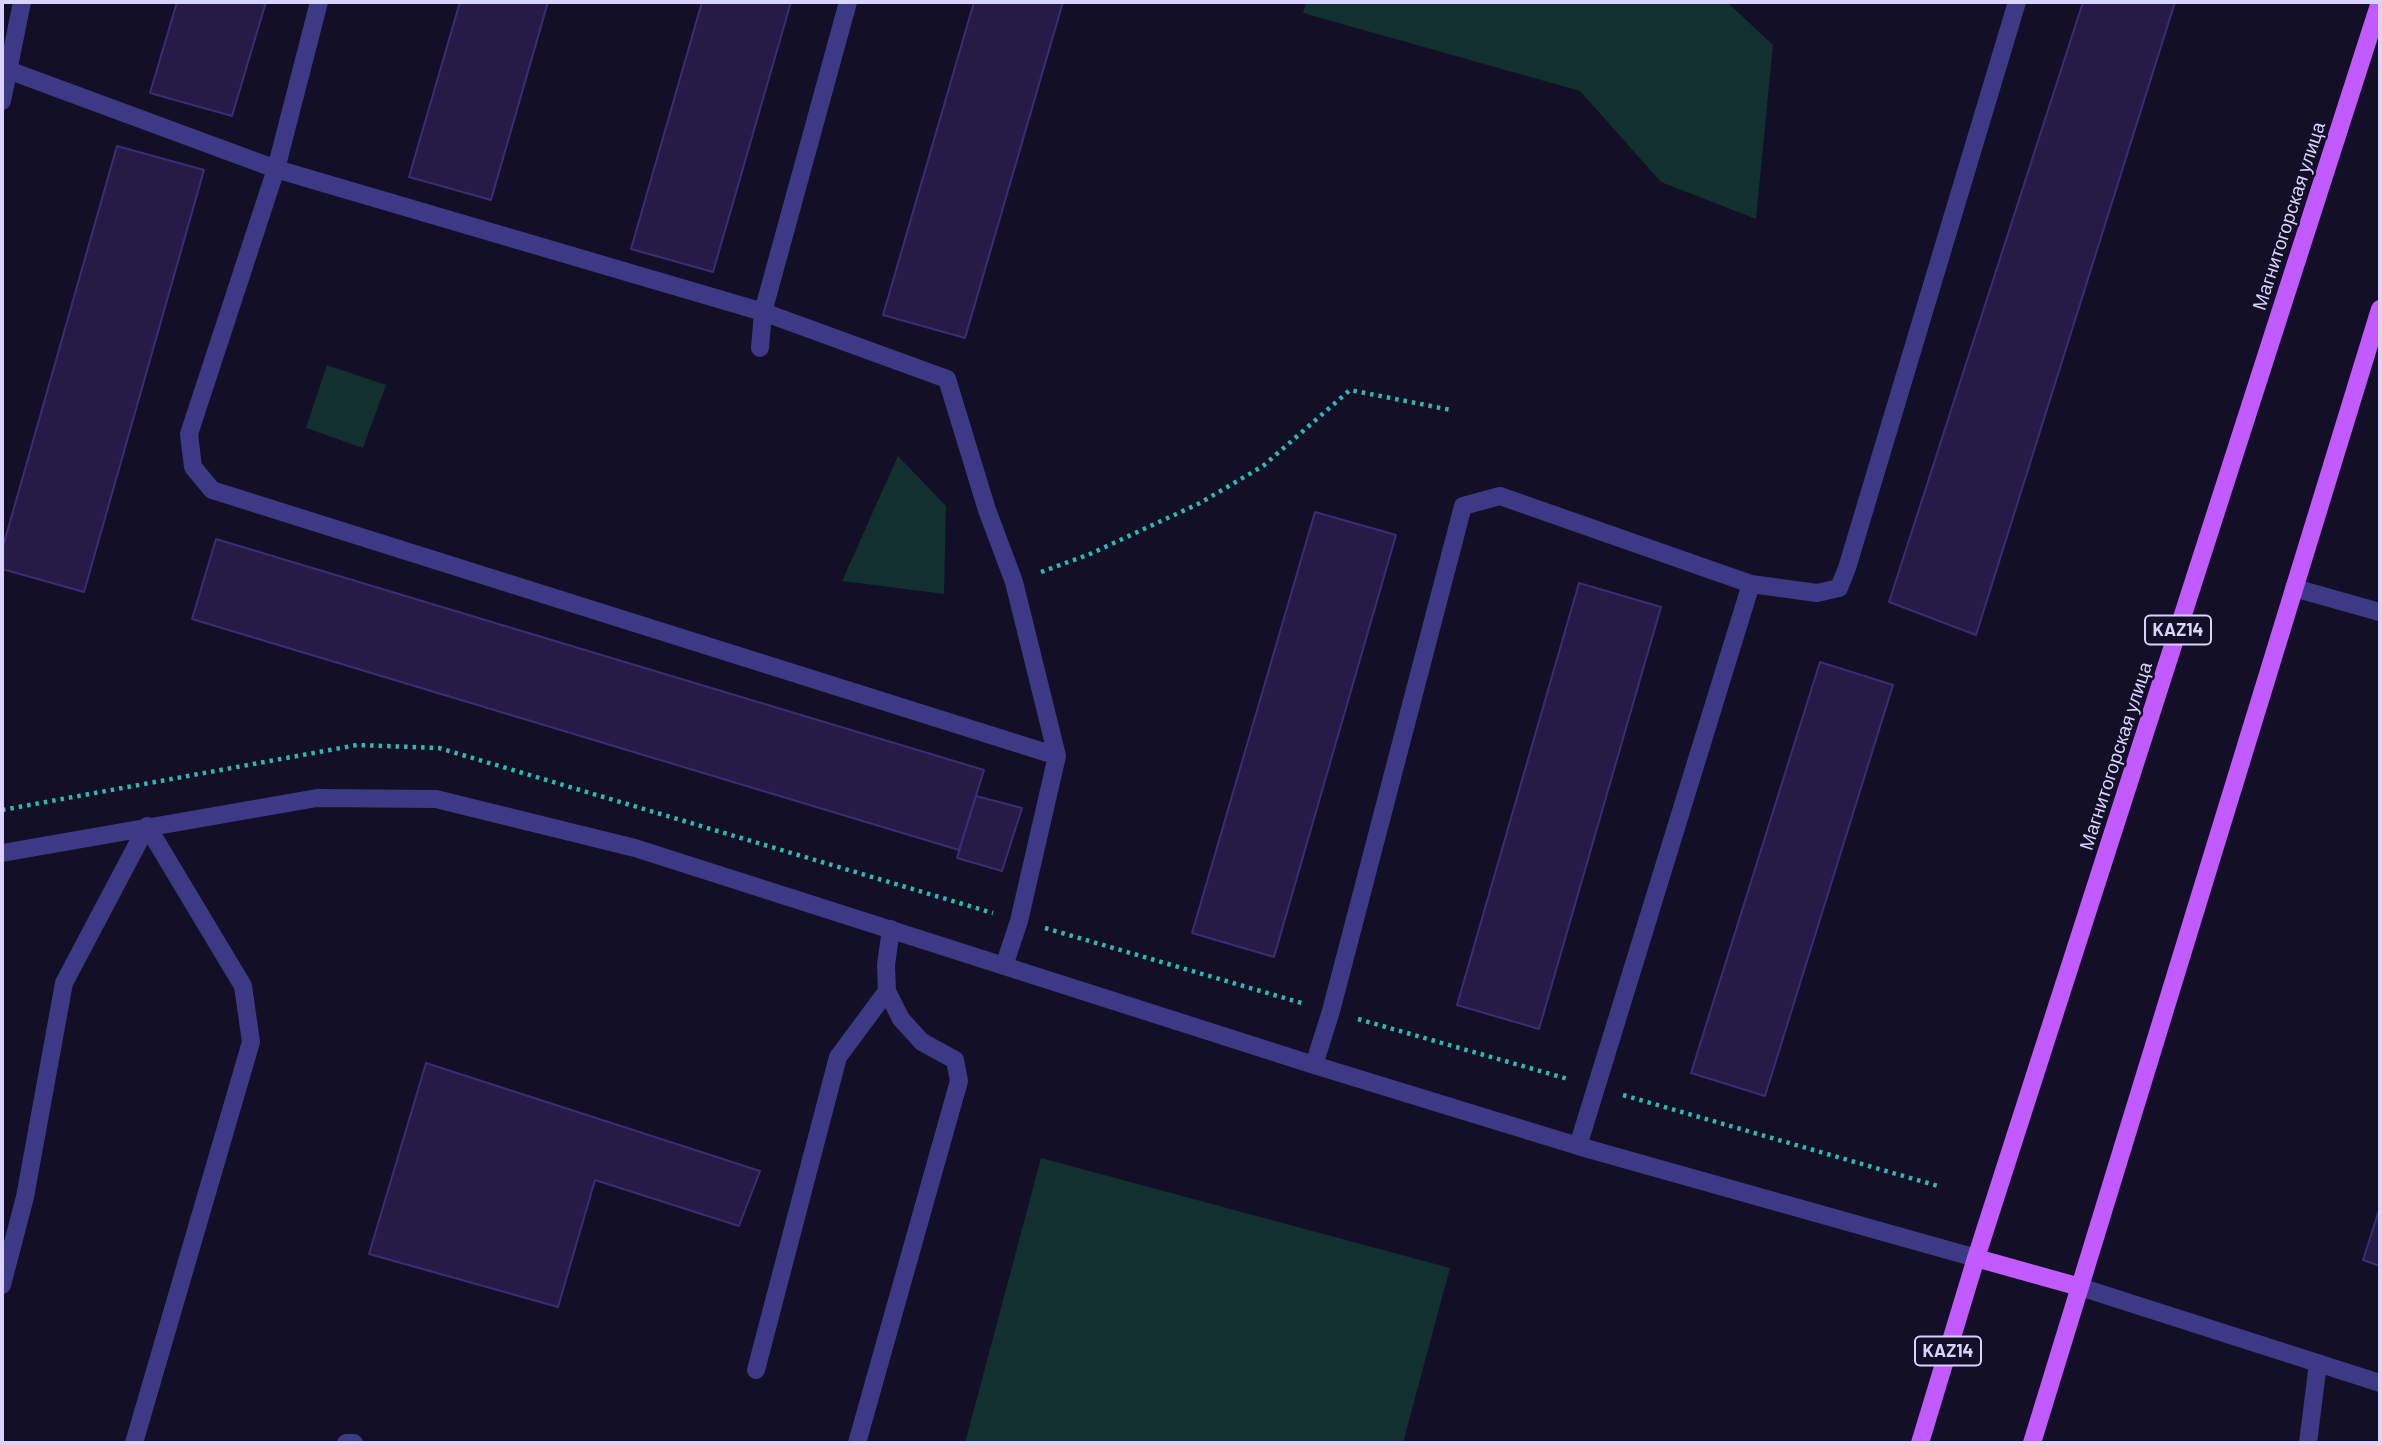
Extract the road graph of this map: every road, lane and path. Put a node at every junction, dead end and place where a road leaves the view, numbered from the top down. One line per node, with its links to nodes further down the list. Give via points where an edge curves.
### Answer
1 (22, 2): 6 (street)
2 (319, 2): 8 (street)
3 (848, 2): 10 (street)
4 (2017, 2): 14 (street, via 1839,588 1817,593)
5 (2380, 2): 25 (main road, Магнитогорская улица / KAZ14)
6 (8, 70): 7 (street); 8 (street)
7 (2, 101)
8 (276, 169): 10 (street); 17 (street, via 189,434 193,467 212,491)
9 (2380, 309): 15 (main road)
10 (763, 312): 11 (street); 13 (street, via 947,379 986,510)
11 (761, 348)
12 (1451, 410): 13 (path, via 1350,390 1262,466 1200,503 1090,554)
13 (1014, 582): 17 (street)
14 (1751, 584): 23 (street, via 1500,496 1463,506); 24 (street)
15 (2294, 588): 16 (street); 27 (main road)
16 (2380, 612)
17 (1057, 757): 21 (street)
18 (147, 826): 19 (street); 20 (street, via 317,797 436,799 635,848); 26 (street, via 64,983 25,1197); 31 (street, via 243,986 251,1042)
19 (2, 853)
20 (891, 929): 21 (street); 22 (street)
21 (1004, 966): 23 (street)
22 (887, 991): 29 (street, via 838,1057); 34 (street, via 901,1019 922,1042 955,1060 959,1081)
23 (1314, 1065): 24 (street)
24 (1578, 1146): 25 (street)
25 (1976, 1258): 27 (main road); 35 (main road, Магнитогорская улица / KAZ14)
26 (2, 1285)
27 (2080, 1287): 28 (street); 36 (main road)
28 (2318, 1363): 30 (street); 37 (street)
29 (756, 1370)
30 (2380, 1383)
31 (134, 1443)
32 (346, 1443): 33 (street)
33 (354, 1443)
34 (857, 1443)
35 (1920, 1443)
36 (2032, 1443)
37 (2308, 1443)

